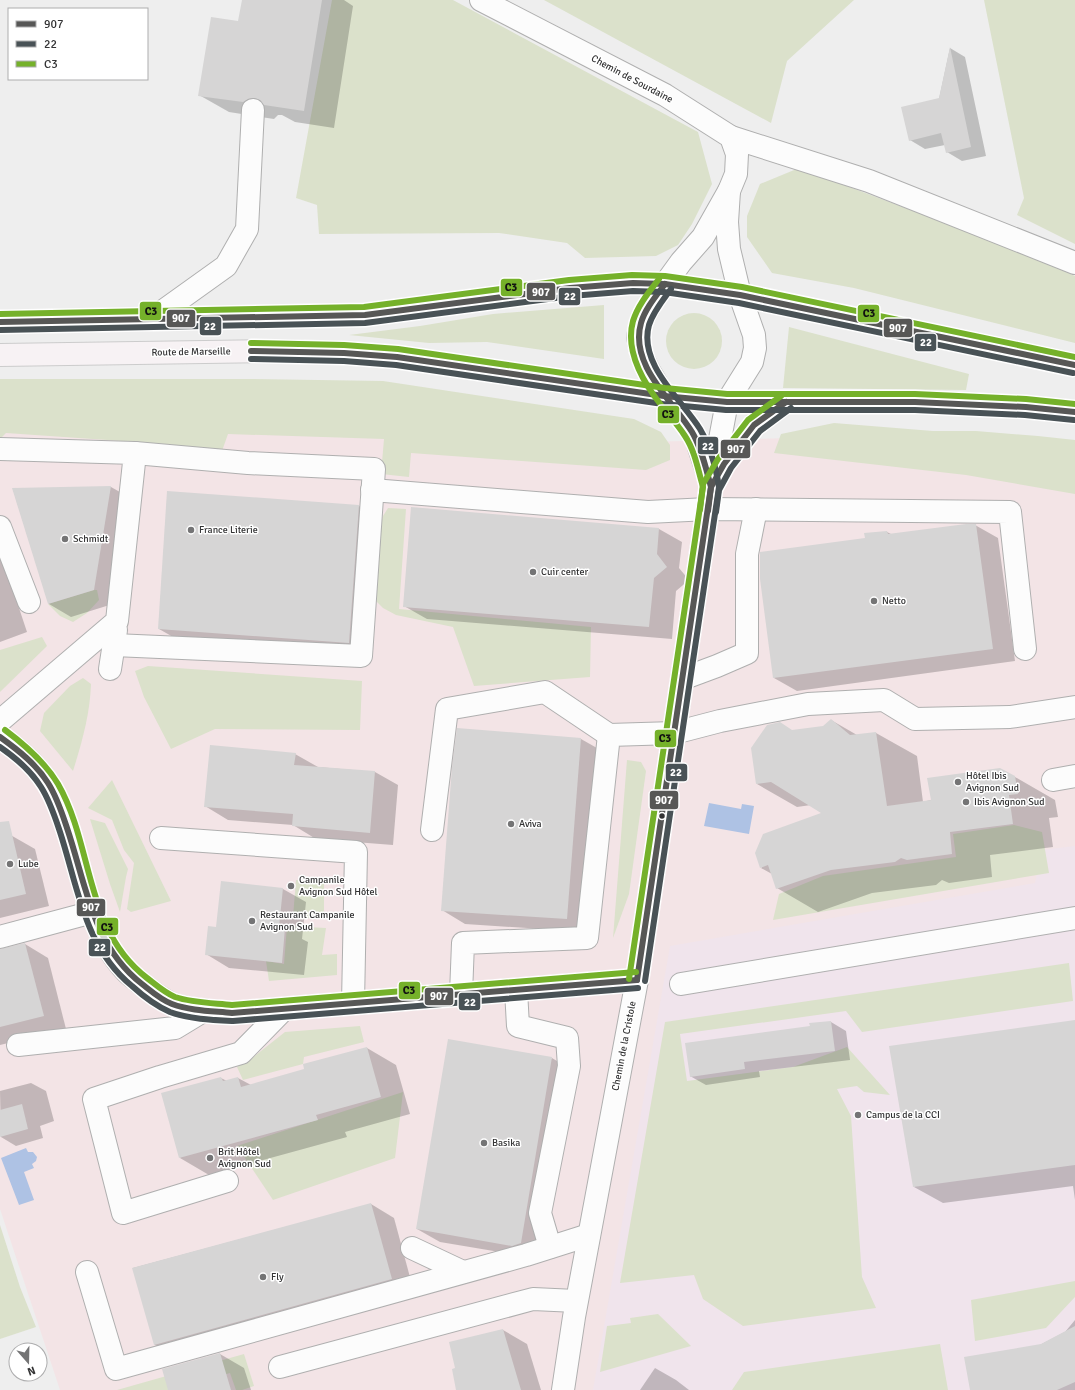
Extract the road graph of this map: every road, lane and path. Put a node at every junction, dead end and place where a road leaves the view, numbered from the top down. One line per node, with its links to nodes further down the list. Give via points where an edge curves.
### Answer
1 (481, 0): 3 (street, Chemin de Sourdaine, via 665,95)
2 (253, 110): 8 (street, via 247,229 226,266)
3 (731, 137): 4 (street, via 737,154 736,174); 5 (street, Chemin de Sourdaine, via 870,181)
4 (729, 191): 6 (street, via 704,237); 7 (street, via 729,249)
5 (1075, 262)
6 (665, 284): 7 (main road); 8 (main road, via 633,283 570,288 365,315); 12 (street, via 641,322 638,337 642,356)
7 (740, 295): 11 (main road); 13 (street, via 754,335 755,348 752,362)
8 (152, 320): 9 (main road)
9 (0, 322)
10 (0, 355): 12 (main road, Route de Marseille, via 266,351 344,353 397,357)
11 (1075, 365)
12 (664, 396): 13 (main road, Route de Marseille); 18 (street, via 696,438)
13 (727, 402): 14 (main road, Route de Marseille); 18 (street, Chemin de la Cristole)
14 (786, 402): 15 (main road, Route de Marseille, via 915,402); 18 (street, via 754,425 724,464)
15 (1075, 412)
16 (0, 449): 17 (street)
17 (135, 453): 19 (street, via 248,463 374,469); 24 (street)
18 (712, 487): 20 (street, Chemin de la Cristole)
19 (372, 490): 20 (street, via 648,512); 25 (street, via 361,656)
20 (708, 509): 21 (street); 28 (street, Chemin de la Cristole)
21 (756, 509): 26 (street, via 1010,512); 28 (street, via 747,554 747,653)
22 (0, 527): 23 (street)
23 (30, 602)
24 (117, 621): 25 (street); 30 (street)
25 (114, 645): 27 (street)
26 (1025, 650)
27 (110, 669)
28 (682, 679): 31 (street, Chemin de la Cristole)
29 (1075, 707): 31 (street, via 1010,717 914,719 884,700 808,704)
30 (0, 721)
31 (674, 733): 32 (street); 41 (street, Chemin de la Cristole)
32 (609, 736): 36 (street, via 544,692 448,709); 44 (street, via 587,938 463,943)
33 (0, 737): 38 (street, via 13,746 48,784 66,826)
34 (1075, 776): 35 (street)
35 (1054, 780)
36 (432, 830)
37 (161, 838): 45 (street, via 356,852)
38 (93, 912): 40 (street); 47 (street, via 104,940 126,971 146,988 172,1004)
39 (1075, 918): 42 (street)
40 (0, 937)
41 (637, 980): 43 (street); 50 (street, Chemin de la Cristole)
42 (681, 984)
43 (516, 990): 44 (street); 51 (street, via 518,1026 567,1038 568,1066 540,1213)
44 (461, 994): 45 (street)
45 (353, 1003): 46 (street)
46 (284, 1009): 47 (street, via 232,1013); 49 (street, via 241,1053 94,1099 123,1214)
47 (202, 1010): 48 (street, via 175,1028)
48 (18, 1045)
49 (227, 1181)
50 (589, 1235): 51 (street); 55 (street, Chemin de la Cristole)
51 (550, 1247): 54 (street)
52 (412, 1248): 54 (street)
53 (87, 1272): 54 (street, via 116,1369)
54 (463, 1272)
55 (576, 1302): 56 (street, via 533,1299); 57 (street, Chemin de la Cristole)
56 (280, 1368)
57 (563, 1390)

